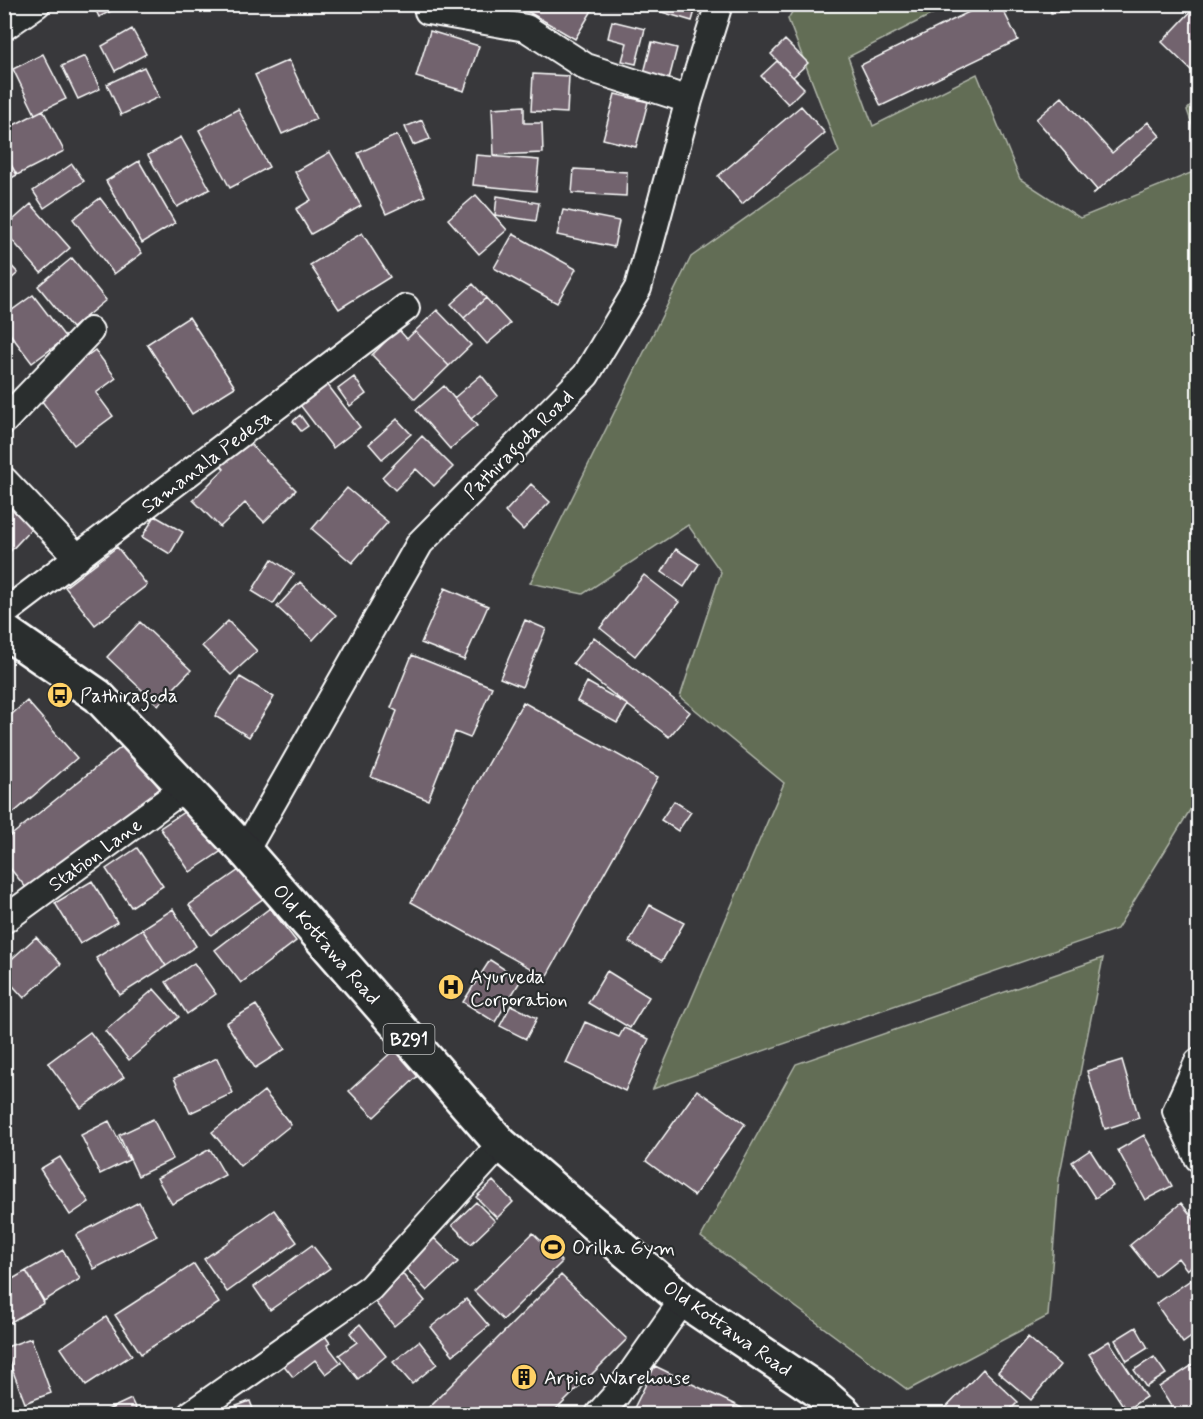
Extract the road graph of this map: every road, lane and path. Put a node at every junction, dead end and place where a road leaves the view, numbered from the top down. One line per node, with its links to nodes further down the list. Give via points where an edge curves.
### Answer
1 (37, 4): 4 (street)
2 (718, 4): 5 (street, Pathiragoda Road)
3 (428, 11): 5 (street, via 526,28 586,67)
4 (4, 27)
5 (689, 100): 14 (street, Pathiragoda Road, via 638,288 586,375 420,543)
6 (406, 308): 10 (street, Samanala Pedesa)
7 (90, 331): 8 (street)
8 (4, 421)
9 (4, 480): 10 (street)
10 (78, 558): 11 (street, Samanala Pedesa)
11 (4, 613)
12 (4, 631): 13 (main road, Old Kottawa Road / B291, via 98,696)
13 (186, 787): 14 (main road, Old Kottawa Road / B291); 15 (street, Station Lane)
14 (245, 851): 17 (main road, Old Kottawa Road / B291)
15 (4, 920)
16 (1198, 1062): 18 (street, via 1176,1111)
17 (501, 1144): 19 (main road, Old Kottawa Road / B291); 20 (street, via 370,1288)
18 (1198, 1158)
19 (683, 1300): 21 (street); 22 (main road, Old Kottawa Road / B291, via 820,1392)
20 (191, 1414)
21 (599, 1414)
22 (845, 1414)

